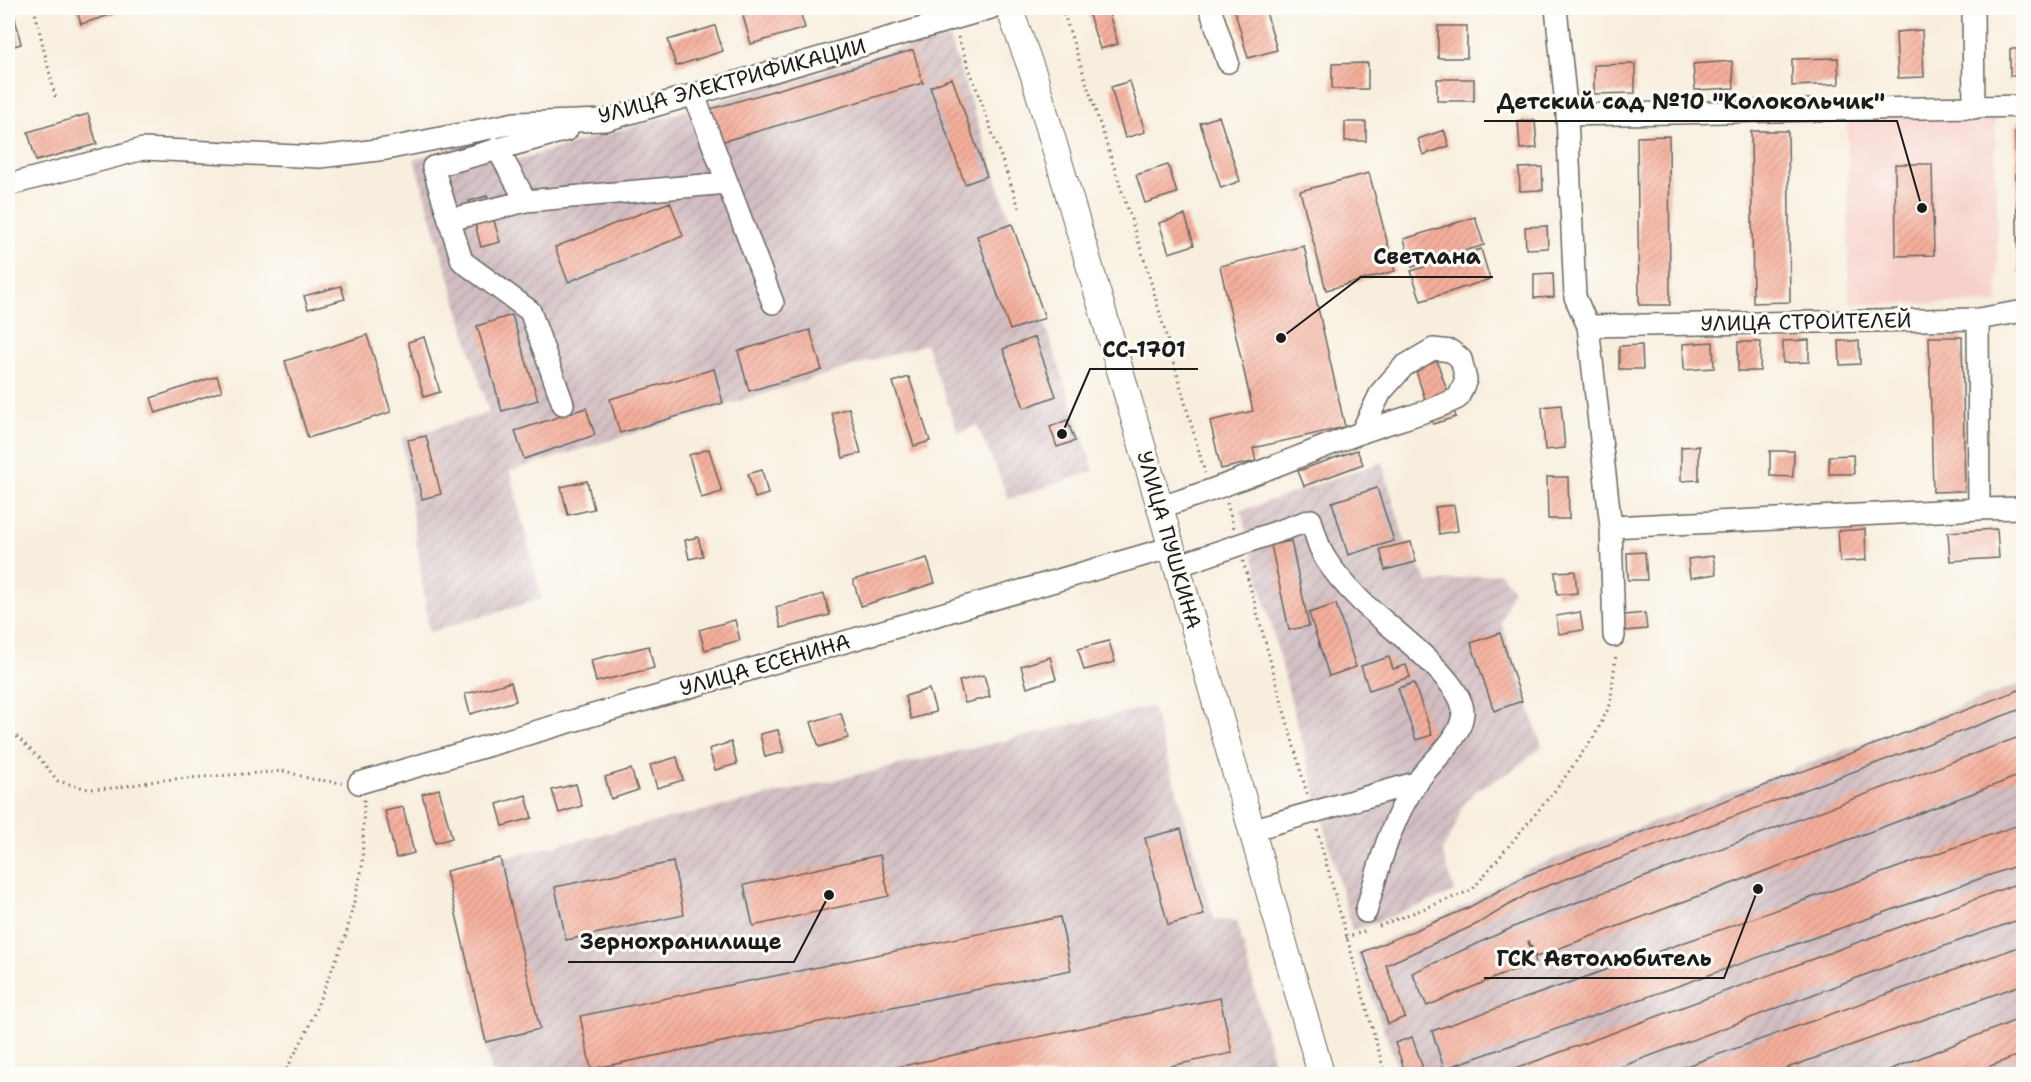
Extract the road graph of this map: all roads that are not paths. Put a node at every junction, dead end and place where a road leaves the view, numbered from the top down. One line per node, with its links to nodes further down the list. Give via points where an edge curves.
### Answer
1 (991, 8): 7 (street, УЛИЦА ЭЛЕКТРИФИКАЦИИ)
2 (1009, 8): 23 (main road, УЛИЦА ПУШКИНА, via 1034,76)
3 (1210, 8): 6 (street)
4 (1556, 8): 10 (street)
5 (1973, 8): 9 (street)
6 (1228, 62)
7 (694, 95): 11 (street, УЛИЦА ЭЛЕКТРИФИКАЦИИ); 13 (street)
8 (2024, 106): 9 (street)
9 (1974, 108): 10 (street)
10 (1567, 115): 20 (street, via 1575,297)
11 (606, 120): 12 (street); 14 (street, УЛИЦА ЭЛЕКТРИФИКАЦИИ, via 515,123 386,149 320,157 142,149)
12 (497, 148): 15 (street); 16 (street, via 433,167)
13 (727, 183): 15 (street); 17 (street)
14 (8, 185)
15 (526, 201): 16 (street)
16 (449, 220): 21 (street, via 462,261 530,311)
17 (773, 303)
18 (2024, 311): 19 (street, УЛИЦА СТРОИТЕЛЕЙ)
19 (1978, 319): 20 (street, УЛИЦА СТРОИТЕЛЕЙ); 24 (street)
20 (1588, 326): 26 (street)
21 (563, 404)
22 (1361, 433): 22 (street, via 1435,410 1458,398 1466,380 1461,359 1450,351 1433,349 1404,366 1381,392); 23 (street, via 1234,483)
23 (1160, 507): 27 (main road, УЛИЦА ПУШКИНА)
24 (1979, 508): 25 (street); 26 (street)
25 (2024, 508)
26 (1611, 528): 28 (street)
27 (1174, 557): 29 (street, УЛИЦА ЕСЕНИНА, via 1311,520 1324,558 1360,600 1418,650 1454,688 1463,712 1457,734); 30 (street, УЛИЦА ЕСЕНИНА); 31 (main road, УЛИЦА ПУШКИНА)
28 (1614, 636)
29 (1418, 782): 31 (street); 32 (street, via 1398,815 1375,881)
30 (359, 783)
31 (1251, 830): 33 (main road, УЛИЦА ПУШКИНА)
32 (1370, 923)
33 (1321, 1074)

